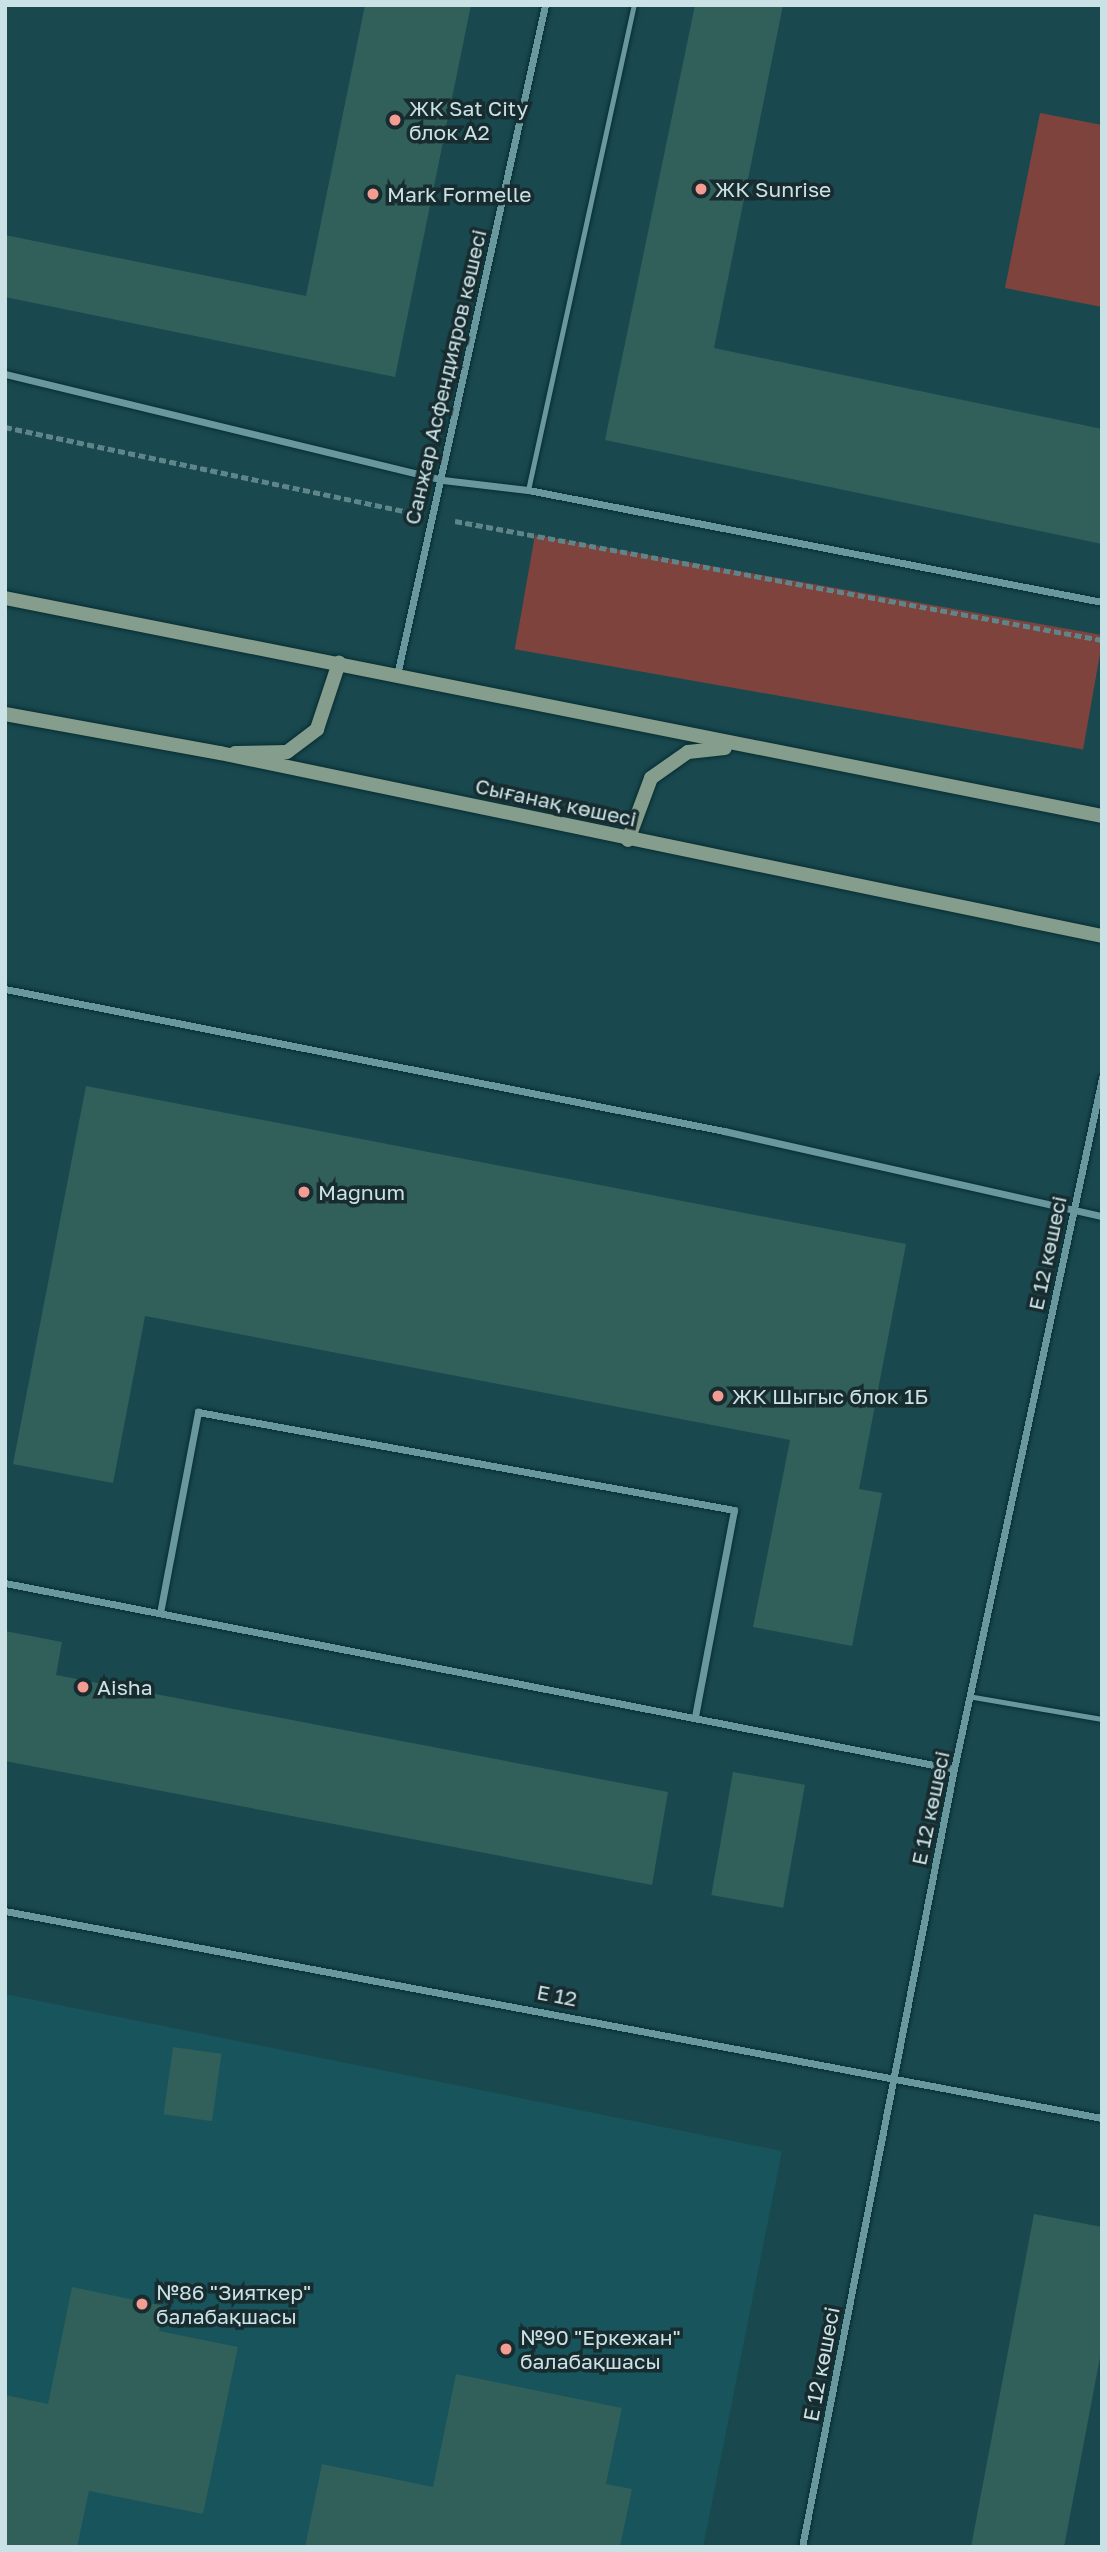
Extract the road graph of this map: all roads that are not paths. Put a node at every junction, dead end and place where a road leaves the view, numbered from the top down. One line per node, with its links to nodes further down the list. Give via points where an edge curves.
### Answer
1 (545, 5): 4 (street, Санжар Асфендияров көшесі)
2 (634, 5): 5 (lane)
3 (5, 374): 4 (street)
4 (442, 480): 5 (street); 9 (street, Санжар Асфендияров көшесі)
5 (528, 490): 7 (street)
6 (5, 598): 8 (main road)
7 (1102, 602)
8 (339, 663): 9 (main road); 12 (main road, via 317,729 286,751)
9 (397, 675): 11 (main road)
10 (6, 719): 12 (main road, Сығанақ көшесі)
11 (744, 747): 13 (main road); 14 (main road, via 688,751 652,778)
12 (220, 753): 14 (main road, Сығанақ көшесі)
13 (1102, 817)
14 (628, 840): 15 (main road, Сығанақ көшесі)
15 (1102, 936)
16 (5, 989): 18 (street, via 724,1131)
17 (1102, 1077): 18 (street, Е 12 көшесі)
18 (1074, 1210): 19 (street); 22 (street, Е 12 көшесі)
19 (1102, 1216)
20 (5, 1583): 21 (street)
21 (160, 1613): 23 (street); 23 (street, via 198,1412 734,1510)
22 (974, 1697): 24 (lane); 25 (street, Е 12 көшесі)
23 (695, 1716): 25 (street)
24 (1102, 1719)
25 (954, 1769): 27 (street, Е 12 көшесі)
26 (5, 1911): 27 (street, E 12)
27 (896, 2076): 28 (street, E 12); 29 (street, Е 12 көшесі)
28 (1102, 2118)
29 (802, 2547)

